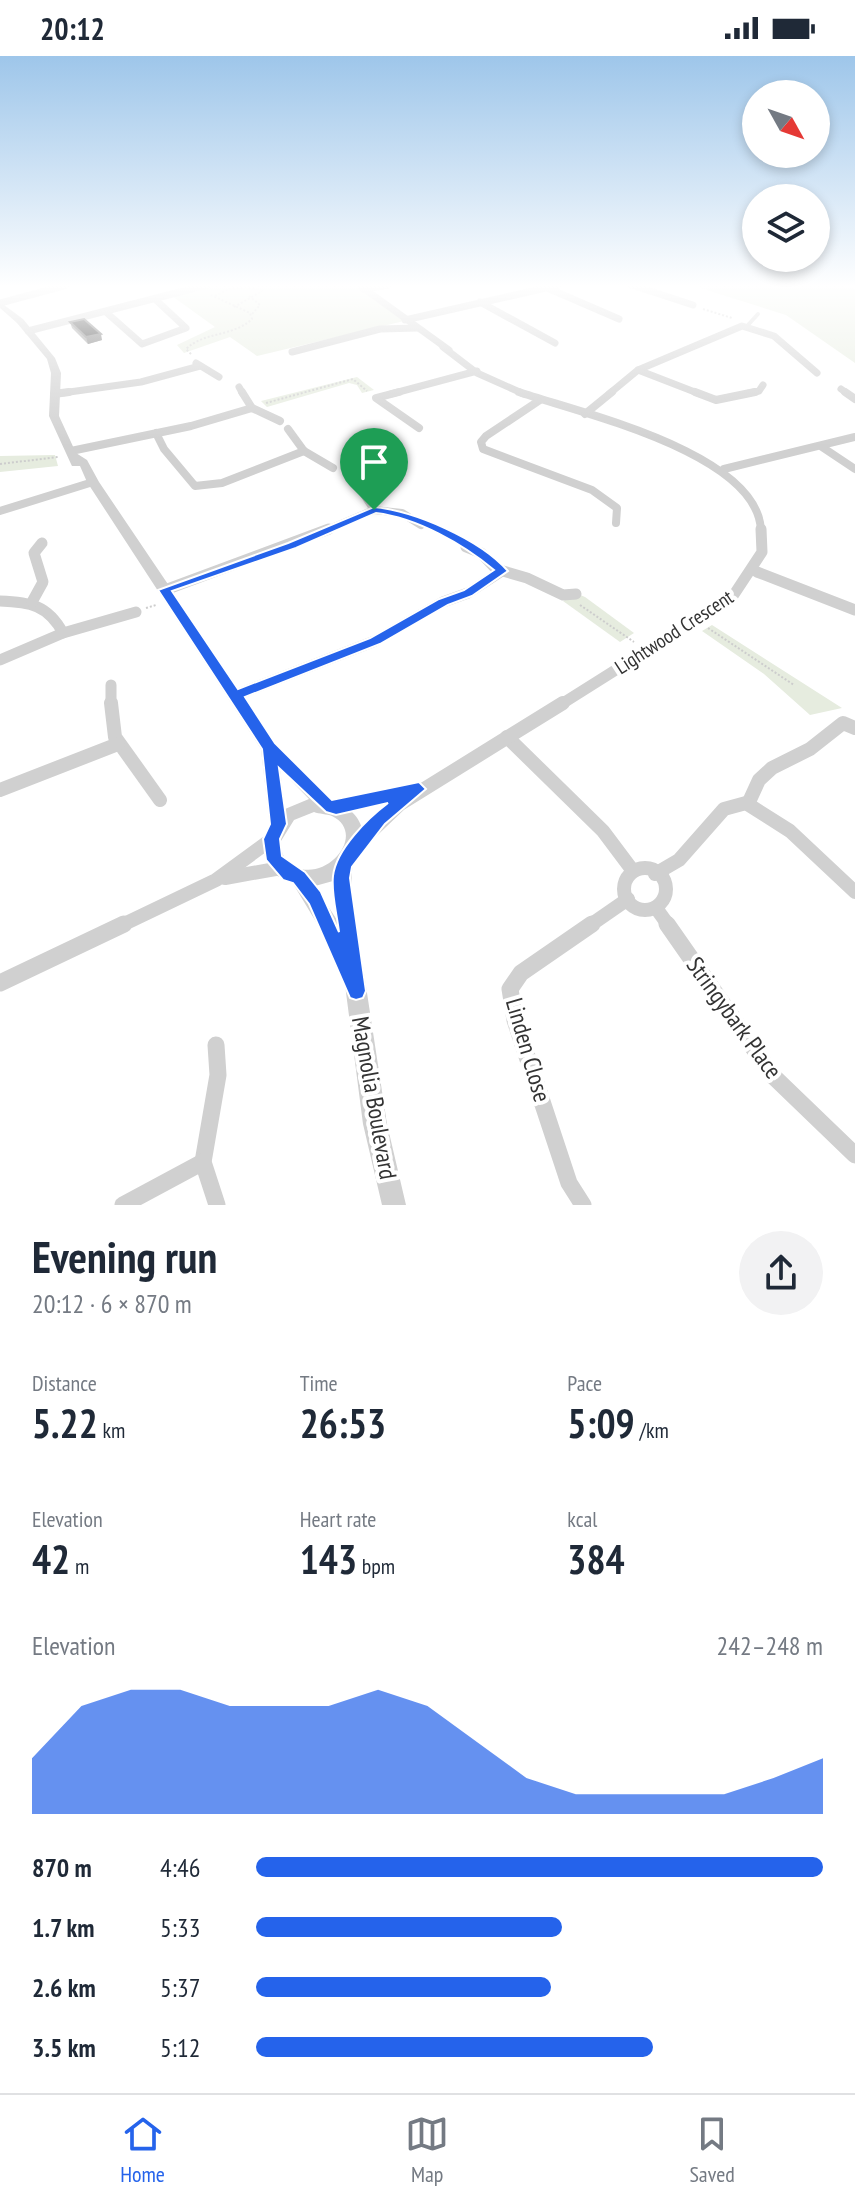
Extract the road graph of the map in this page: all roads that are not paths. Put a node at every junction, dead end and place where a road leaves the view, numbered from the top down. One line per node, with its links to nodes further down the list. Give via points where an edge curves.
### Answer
1 (34, 339): 19 (street, via 54,365)
2 (136, 339): 3 (street, via 142,344)
3 (157, 339)
4 (343, 339): 10 (street)
5 (432, 339): 11 (street)
6 (547, 339): 9 (street)
7 (713, 339): 12 (street)
8 (779, 339): 13 (street)
9 (555, 343)
10 (292, 352)
11 (476, 370): 20 (street); 22 (street)
12 (638, 370): 23 (street); 26 (street)
13 (817, 373)
14 (219, 377): 19 (street, via 197,364 141,382)
15 (763, 385): 23 (street, via 759,391)
16 (239, 387): 25 (street)
17 (841, 389): 21 (street)
18 (368, 392): 20 (street)
19 (54, 394): 34 (street, via 58,429)
20 (376, 398): 28 (street)
21 (855, 399)
22 (540, 400): 26 (street); 42 (street, via 486,436 483,449 539,473 596,488 617,508)
23 (716, 400): 24 (street)
24 (707, 406)
25 (252, 408): 27 (street); 30 (street)
26 (585, 414): 36 (street, via 681,445)
27 (280, 421)
28 (419, 428)
29 (288, 429): 33 (street)
30 (156, 433): 33 (street, via 195,486 222,483); 34 (street)
31 (855, 437): 32 (street)
32 (822, 447): 36 (street); 37 (street)
33 (304, 451): 35 (street)
34 (73, 453): 38 (street)
35 (333, 468)
36 (724, 469): 47 (street, via 762,516 766,548)
37 (855, 469)
38 (91, 480): 41 (street); 48 (street)
39 (358, 485): 40 (street)
40 (374, 510): 43 (street, via 402,513); 48 (street)
41 (0, 511)
42 (616, 523)
43 (421, 525)
44 (42, 543): 51 (street, via 34,553 43,582)
45 (466, 547): 46 (street)
46 (502, 571): 49 (street, via 563,595); 57 (street, via 375,641)
47 (757, 572): 52 (street); 59 (street, Lightwood Crescent, via 733,596)
48 (165, 590): 57 (street)
49 (576, 594)
50 (0, 601): 51 (street)
51 (32, 602): 54 (street, via 54,615)
52 (855, 610)
53 (136, 612): 54 (street)
54 (63, 633): 55 (street)
55 (0, 660)
56 (111, 685): 60 (street)
57 (236, 695): 61 (street)
58 (855, 728): 65 (street, via 843,723 810,749 772,768 759,780)
59 (507, 737): 62 (street, Lightwood Crescent); 69 (street, via 603,831)
60 (118, 744): 63 (street); 64 (street, via 149,777)
61 (269, 748): 66 (street); 67 (street)
62 (419, 789): 66 (street, Lightwood Crescent); 68 (street, Lightwood Crescent, via 379,819)
63 (0, 790)
64 (160, 800)
65 (748, 804): 71 (street, via 732,803 720,811 692,850); 73 (street)
66 (331, 807): 67 (street, via 300,808); 68 (street, via 353,825)
67 (275, 832): 70 (street, via 271,850); 72 (street)
68 (349, 857): 70 (street, via 323,877); 77 (street, Magnolia Boulevard, via 341,878)
69 (633, 871): 71 (street); 74 (street, via 622,886)
70 (290, 873): 72 (street); 77 (street, Magnolia Boulevard, via 332,930)
71 (655, 874): 75 (street, via 667,892)
72 (216, 880): 76 (street)
73 (855, 892)
74 (628, 899): 75 (street, via 641,908); 84 (street, Linden Close, via 521,973 510,989 515,1020 569,1183)
75 (656, 908): 79 (street, Stringybark Place, via 773,1076)
76 (0, 983)
77 (356, 991): 83 (street, Magnolia Boulevard, via 375,1124)
78 (216, 1045): 80 (street, via 218,1075)
79 (855, 1155)
80 (203, 1162): 81 (street); 82 (street)
81 (123, 1205)
82 (217, 1205)
83 (394, 1205)
84 (583, 1205)

